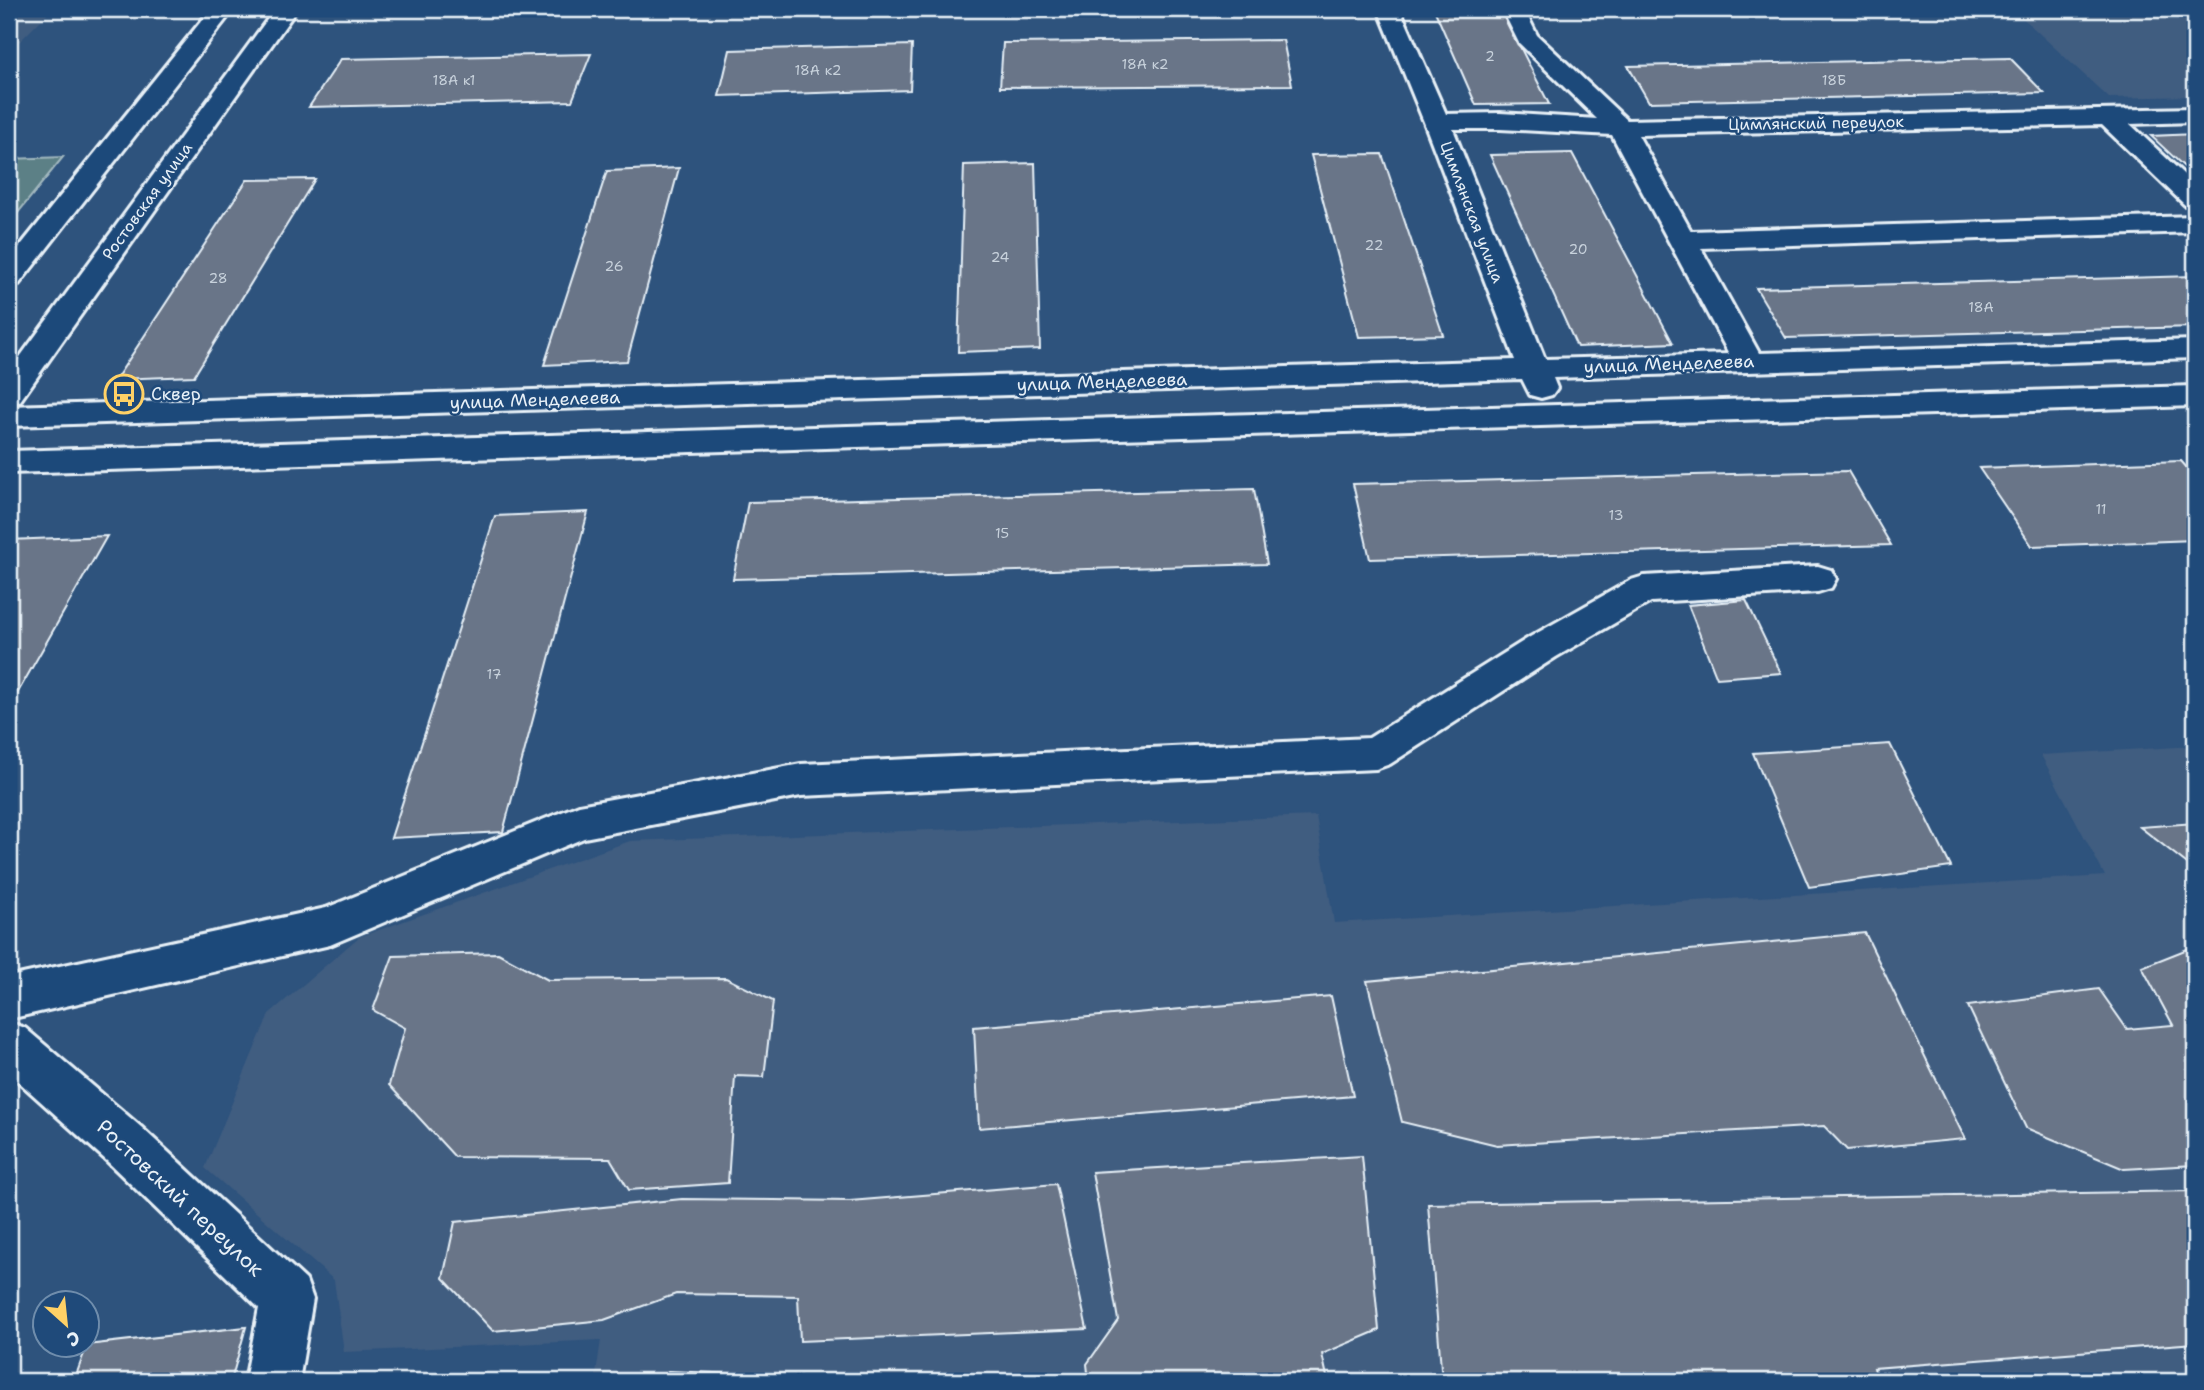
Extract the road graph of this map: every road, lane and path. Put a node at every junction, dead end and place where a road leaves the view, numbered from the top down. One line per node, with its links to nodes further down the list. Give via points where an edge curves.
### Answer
1 (223, 9): 12 (street)
2 (286, 9): 16 (street, Ростовская улица)
3 (1389, 9): 7 (street, Цимлянская улица)
4 (1513, 9): 8 (street, via 1527,38)
5 (2195, 115): 6 (street, Цимлянский переулок)
6 (2107, 116): 8 (street, Цимлянский переулок); 9 (street)
7 (1437, 122): 8 (street, Цимлянский переулок); 15 (street, Цимлянская улица)
8 (1621, 128): 11 (street)
9 (2195, 199)
10 (2195, 224): 11 (street)
11 (1682, 240): 14 (street)
12 (9, 278)
13 (2195, 349): 14 (street, улица Менделеева)
14 (1749, 362): 15 (street, улица Менделеева)
15 (1532, 368): 18 (street, улица Менделеева); 19 (street, Цимлянская улица)
16 (9, 394)
17 (2195, 396): 19 (street)
18 (9, 415)
19 (1555, 415): 20 (street)
20 (9, 462)
21 (1818, 579): 22 (street, via 1644,589 1376,753 801,780 579,822 330,926)
22 (9, 998)
23 (9, 1043): 24 (street, Ростовский переулок, via 124,1144 287,1299)
24 (272, 1381)

